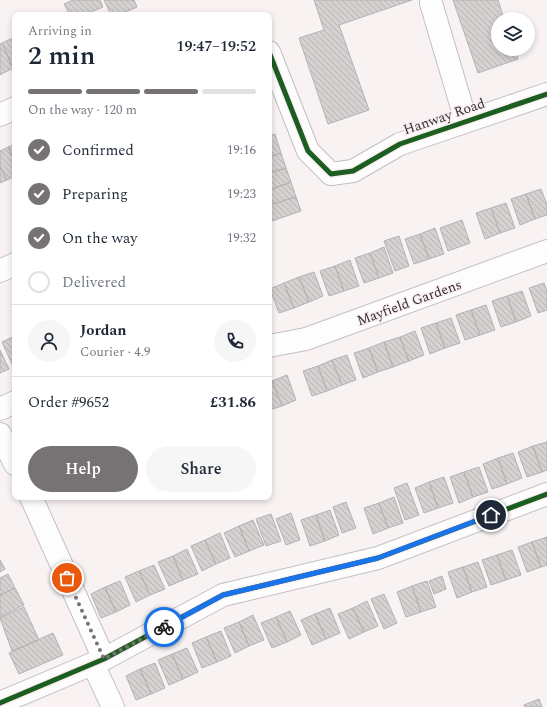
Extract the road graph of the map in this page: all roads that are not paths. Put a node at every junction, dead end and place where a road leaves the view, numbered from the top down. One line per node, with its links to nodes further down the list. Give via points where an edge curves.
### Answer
1 (431, 3): 6 (street)
2 (272, 60): 6 (street, Hanway Road, via 308,151 331,174 353,172 400,144)
3 (547, 94): 6 (street, Hanway Road)
4 (12, 109): 5 (street)
5 (0, 115)
6 (466, 121)
7 (547, 251): 10 (street, Mayfield Gardens, via 306,340)
8 (12, 265): 9 (street)
9 (0, 271)
10 (272, 347)
11 (12, 403): 12 (street)
12 (0, 409)
13 (0, 434): 14 (street)
14 (12, 458)
15 (547, 494): 17 (street, via 378,558 223,595)
16 (32, 500): 17 (street)
17 (98, 661): 18 (street); 19 (street)
18 (0, 703)
19 (113, 707)

